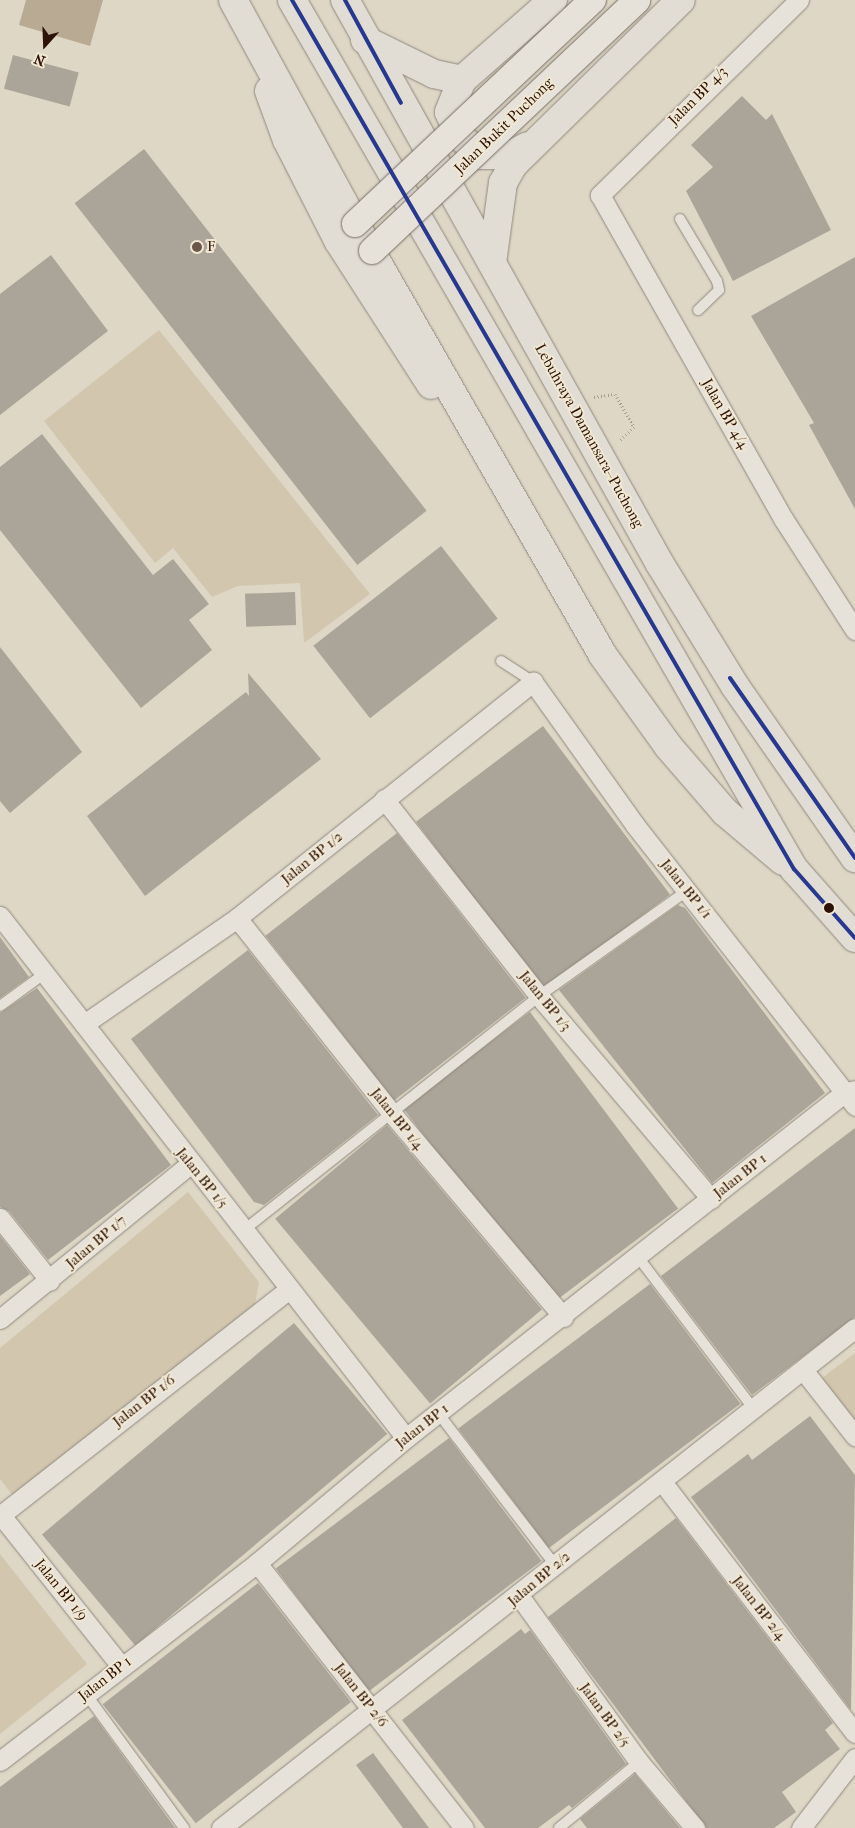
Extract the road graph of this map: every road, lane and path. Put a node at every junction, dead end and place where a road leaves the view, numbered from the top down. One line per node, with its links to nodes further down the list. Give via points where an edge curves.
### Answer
1 (292, 0): 26 (highway)
2 (345, 0): 9 (highway, Lebuhraya Damansara–Puchong)
3 (553, 0): 10 (highway)
4 (593, 0): 14 (main road, Jalan Bukit Puchong, bridge)
5 (636, 0): 15 (main road, Jalan Bukit Puchong, bridge)
6 (681, 0): 11 (highway)
7 (799, 0): 12 (street, Jalan BP 4/3)
8 (238, 10): 14 (highway); 20 (highway, via 287,140 339,242)
9 (365, 40): 10 (highway, via 434,74); 16 (highway, Lebuhraya Damansara–Puchong)
10 (462, 80): 11 (highway, via 449,112 452,124 470,147 495,158)
11 (528, 146): 16 (highway, via 503,183)
12 (600, 195): 21 (street, Jalan BP 4/4, via 784,520)
13 (680, 219): 17 (lane, via 717,281 719,290)
14 (355, 224): 15 (highway)
15 (372, 251): 20 (highway)
16 (492, 263): 18 (highway, Lebuhraya Damansara–Puchong)
17 (698, 310)
18 (569, 401): 19 (highway, Lebuhraya Damansara–Puchong); 19 (path, via 615,394 634,427)
19 (601, 458): 25 (highway, Lebuhraya Damansara–Puchong, via 735,686)
20 (546, 553): 26 (highway, via 602,654 638,710 725,812)
21 (855, 630)
22 (501, 661): 23 (lane)
23 (533, 682): 24 (street, Jalan BP 1/2); 27 (street, Jalan BP 1/1, via 635,825)
24 (384, 799): 29 (street, Jalan BP 1/2); 32 (street, Jalan BP 1/3)
25 (855, 858)
26 (794, 870): 30 (highway)
27 (688, 890): 32 (lane); 35 (street, Jalan BP 1/1)
28 (0, 916): 31 (street, Jalan BP 1/5)
29 (237, 918): 34 (street, Jalan BP 1/2); 36 (street, Jalan BP 1/4)
30 (855, 938)
31 (44, 974): 33 (lane); 34 (street, Jalan BP 1/5)
32 (539, 996): 36 (lane); 38 (street, Jalan BP 1/3)
33 (0, 1006)
34 (84, 1024): 37 (street, Jalan BP 1/5)
35 (851, 1096): 38 (street, Jalan BP 1)
36 (394, 1116): 40 (lane); 44 (street, Jalan BP 1/4)
37 (190, 1164): 40 (street, Jalan BP 1/5); 42 (street, Jalan BP 1/7)
38 (711, 1199): 41 (street, Jalan BP 1)
39 (0, 1218): 42 (street)
40 (244, 1230): 43 (street, Jalan BP 1/5)
41 (638, 1257): 44 (street, Jalan BP 1); 48 (lane)
42 (50, 1281): 45 (street, Jalan BP 1/7)
43 (289, 1289): 51 (street, Jalan BP 1/5); 53 (street, Jalan BP 1/6)
44 (563, 1317): 49 (street, Jalan BP 1)
45 (0, 1319)
46 (855, 1328): 47 (street, Jalan BP 2/2)
47 (804, 1371): 48 (street, Jalan BP 2/2); 50 (street)
48 (754, 1409): 52 (street, Jalan BP 2/2)
49 (438, 1413): 51 (street, Jalan BP 1); 55 (lane)
50 (855, 1436)
51 (406, 1438): 54 (street, Jalan BP 1)
52 (663, 1484): 55 (street, Jalan BP 2/2); 60 (street, Jalan BP 2/4)
53 (0, 1515): 57 (street, Jalan BP 1/9)
54 (257, 1564): 57 (street, Jalan BP 1); 59 (street, Jalan BP 2/6)
55 (555, 1564): 56 (street, Jalan BP 2/2)
56 (520, 1597): 59 (street, Jalan BP 2/2); 63 (street, Jalan BP 2/5)
57 (121, 1666): 58 (street, Jalan BP 1)
58 (86, 1694): 62 (street, Jalan BP 1); 64 (lane)
59 (372, 1709): 65 (street, Jalan BP 2/2); 66 (street, Jalan BP 2/6)
60 (855, 1733)
61 (855, 1758): 69 (street)
62 (0, 1761)
63 (639, 1762): 67 (lane); 68 (street, Jalan BP 2/5)
64 (184, 1828)
65 (221, 1828)
66 (464, 1828)
67 (559, 1828)
68 (695, 1828)
69 (800, 1828)

